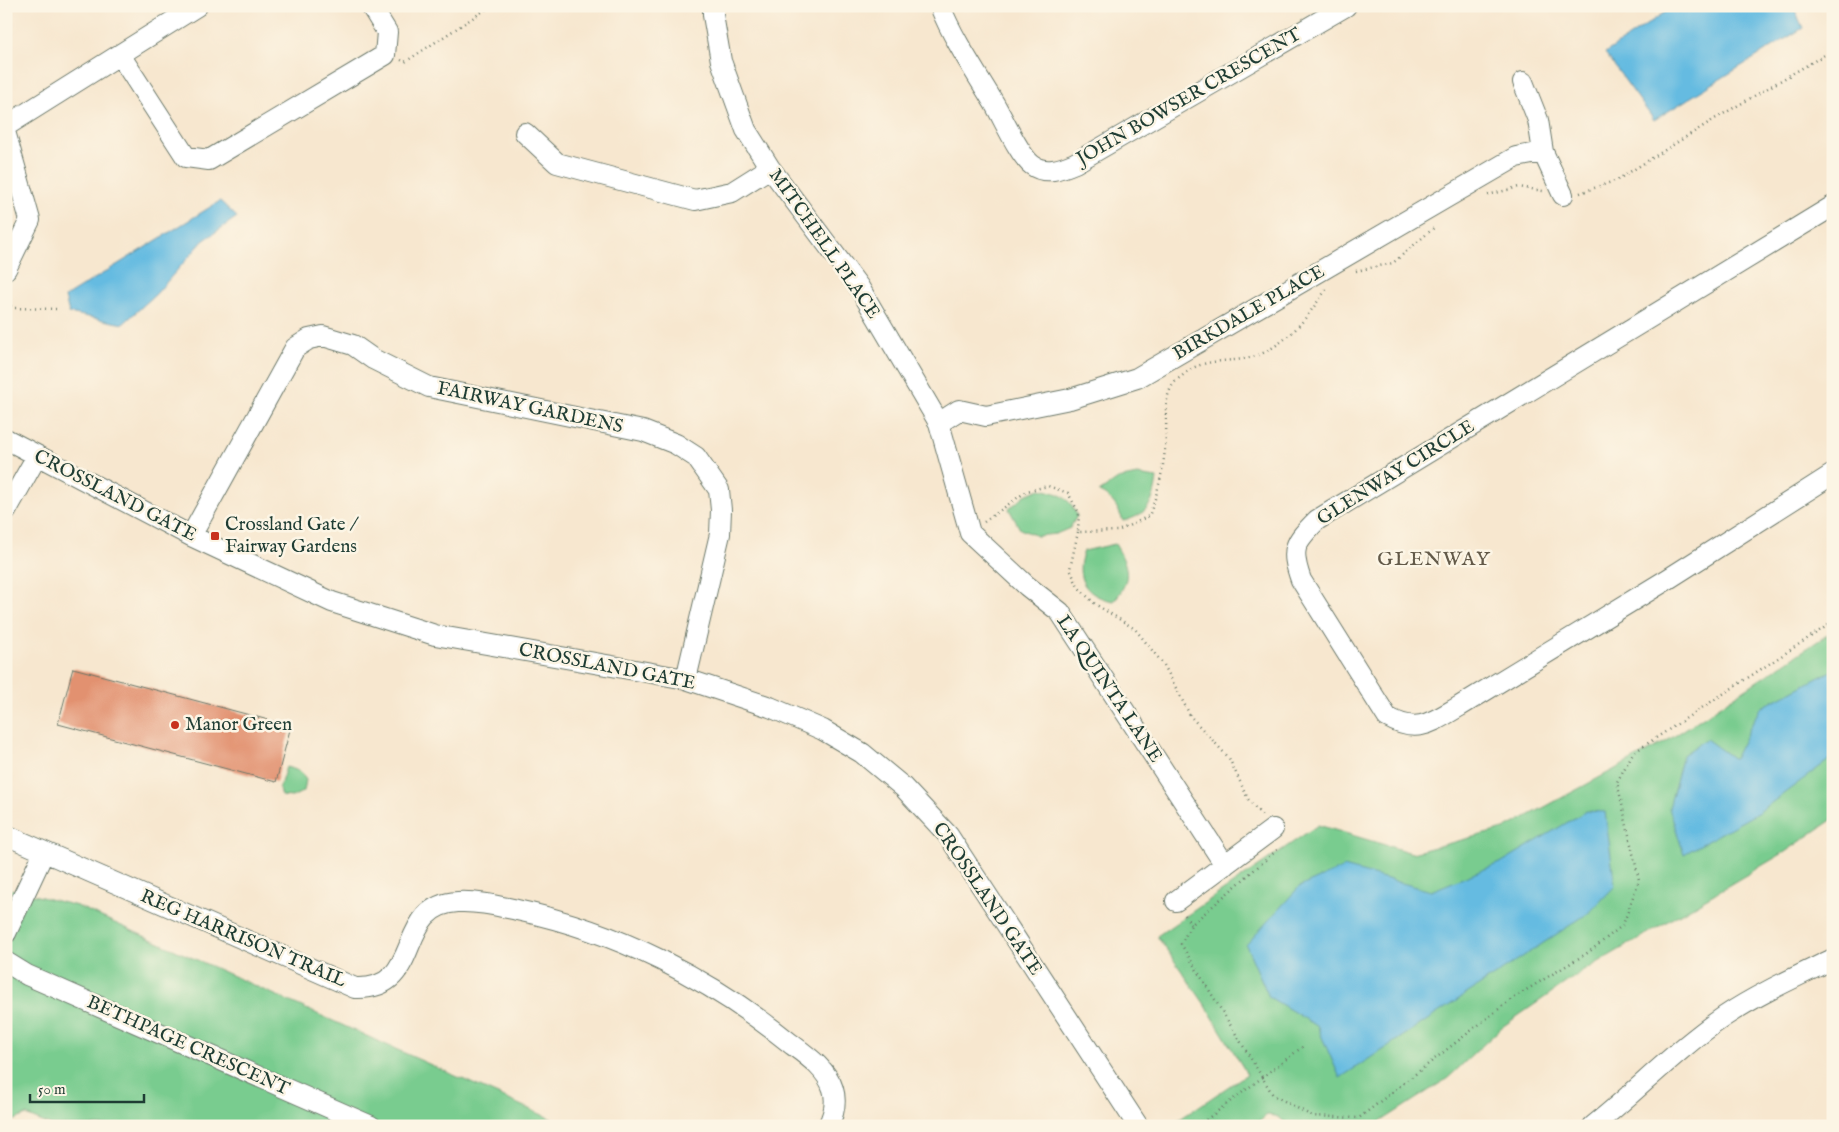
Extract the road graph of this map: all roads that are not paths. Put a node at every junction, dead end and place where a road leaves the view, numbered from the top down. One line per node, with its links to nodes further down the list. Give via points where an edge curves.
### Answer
1 (197, 6): 6 (street)
2 (371, 6): 6 (street, via 387,32 385,55 209,160 186,157)
3 (713, 6): 12 (street, MITCHELL PLACE, via 721,61 746,130)
4 (940, 6): 5 (street, JOHN BOWSER CRESCENT, via 960,50 1016,143 1031,165 1044,171 1075,163)
5 (1346, 6)
6 (120, 54): 8 (street)
7 (1523, 82): 11 (street, via 1538,120)
8 (6, 126)
9 (525, 134): 12 (street, via 557,163 695,200 732,192)
10 (6, 135): 15 (street, via 30,220)
11 (1543, 152): 13 (street); 16 (street, BIRKDALE PLACE, via 1516,157 1137,378 1070,399 986,416 959,410)
12 (770, 168): 16 (street, MITCHELL PLACE, via 859,287)
13 (1564, 196)
14 (1833, 206): 19 (street, GLENWAY CIRCLE, via 1317,520 1298,539 1294,561 1301,580 1387,717 1401,725 1415,726 1431,722 1527,665)
15 (6, 269)
16 (939, 423): 21 (street, MITCHELL PLACE)
17 (6, 439): 18 (street, CROSSLAND GATE)
18 (37, 456): 20 (street); 22 (street, CROSSLAND GATE)
19 (1833, 474)
20 (6, 511)
21 (970, 533): 27 (street, LA QUINTA LANE, via 1060,612)
22 (191, 536): 23 (street, CROSSLAND GATE, via 332,602 435,635); 23 (street, FAIRWAY GARDENS, via 295,348 309,339 323,336 353,345 373,359 429,387 643,431 676,444 696,458 718,490 720,534)
23 (686, 679): 34 (street, CROSSLAND GATE, via 823,730 862,753 903,788 948,835)
24 (1273, 829): 27 (street)
25 (6, 835): 26 (street, REG HARRISON TRAIL)
26 (44, 852): 29 (street); 33 (street, REG HARRISON TRAIL, via 355,988 379,987 389,981 402,963 420,922 426,914 445,904 473,902 502,907 607,936 682,970 728,997 811,1060 828,1078 833,1089 834,1111)
27 (1224, 864): 28 (street)
28 (1176, 901)
29 (6, 933)
30 (1833, 959): 35 (street, via 1725,1016 1646,1078)
31 (6, 962): 32 (street, BETHPAGE CRESCENT, via 27,975)
32 (371, 1126)
33 (828, 1126)
34 (1138, 1126)
35 (1593, 1126)

